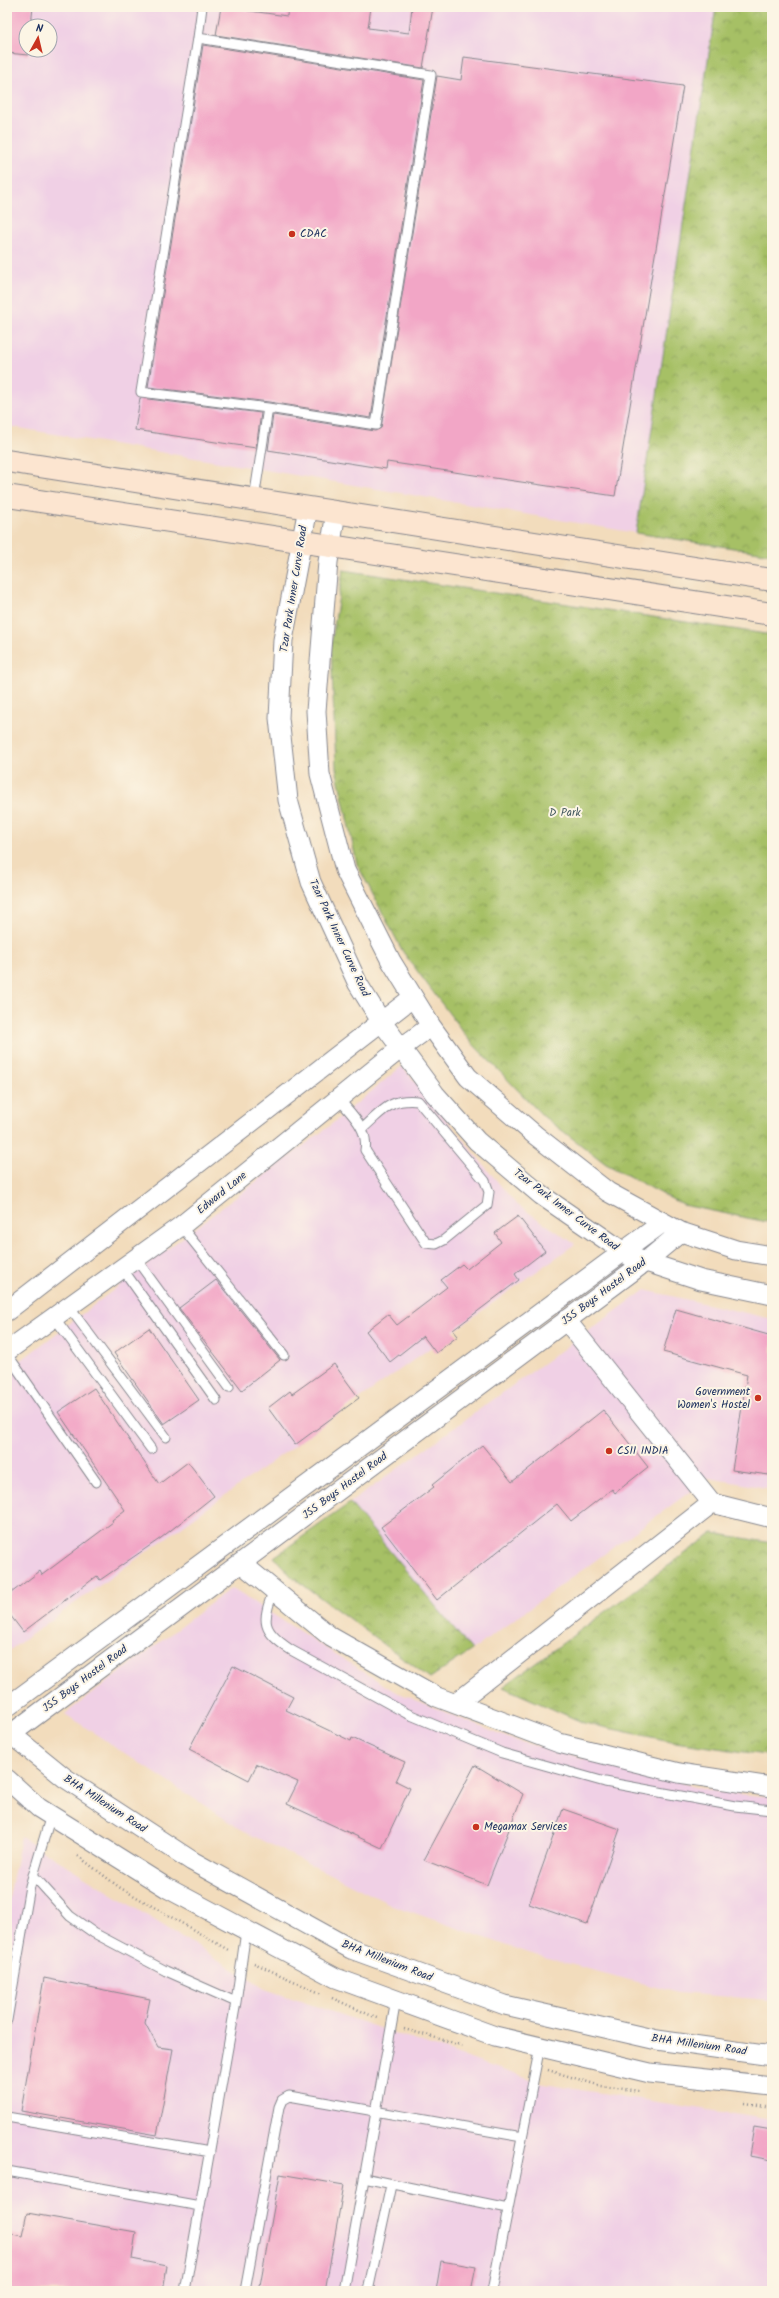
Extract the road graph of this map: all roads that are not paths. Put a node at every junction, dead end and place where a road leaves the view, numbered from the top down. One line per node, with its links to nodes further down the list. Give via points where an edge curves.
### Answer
1 (202, 7): 2 (lane)
2 (198, 38): 3 (lane, via 141,392); 3 (lane, via 431,75 376,425)
3 (268, 408): 6 (lane)
4 (7, 461): 6 (street)
5 (7, 496): 9 (street)
6 (254, 499): 7 (street)
7 (308, 508): 8 (street); 9 (street, Tzar Park Inner Curve Road)
8 (336, 512): 10 (street); 11 (street)
9 (302, 542): 10 (street); 14 (street, Tzar Park Inner Curve Road, via 284,640 279,710 288,800 311,882 358,984)
10 (332, 546): 12 (street); 13 (street, via 328,562 316,711 320,774 345,870)
11 (772, 580)
12 (772, 614)
13 (412, 998): 14 (street); 15 (street)
14 (382, 1021): 16 (street, Tzar Park Inner Curve Road); 28 (street)
15 (431, 1026): 16 (street, Edward Lane); 19 (street, via 468,1077 535,1135 608,1192)
16 (401, 1048): 17 (street, Edward Lane); 22 (street, Tzar Park Inner Curve Road, via 435,1094 477,1141 541,1195)
17 (339, 1099): 18 (lane); 20 (street, Edward Lane)
18 (362, 1129): 18 (lane, via 367,1140 365,1150 426,1243 436,1244 444,1240 487,1205 489,1192 485,1182 418,1101 403,1100 392,1103)
19 (662, 1223): 21 (street); 22 (street, JSS Boys Hostel Road)
20 (181, 1226): 25 (street, Edward Lane); 33 (lane)
21 (681, 1232): 23 (street, via 736,1250); 24 (street, JSS Boys Hostel Road)
22 (621, 1252): 24 (street, Tzar Park Inner Curve Road); 39 (street, JSS Boys Hostel Road)
23 (772, 1256)
24 (645, 1262): 26 (street, Tzar Park Inner Curve Road, via 700,1280); 30 (street, JSS Boys Hostel Road)
25 (129, 1263): 27 (street, Edward Lane); 34 (lane); 35 (lane)
26 (772, 1295)
27 (69, 1307): 29 (street, Edward Lane); 36 (lane)
28 (7, 1311)
29 (54, 1318): 31 (street, Edward Lane); 37 (lane)
30 (566, 1320): 40 (street); 42 (street, JSS Boys Hostel Road)
31 (7, 1351)
32 (7, 1354): 38 (lane)
33 (284, 1355)
34 (229, 1387)
35 (216, 1400)
36 (166, 1436)
37 (151, 1449)
38 (96, 1482)
39 (282, 1503): 42 (street); 46 (street, JSS Boys Hostel Road)
40 (712, 1503): 41 (street); 45 (street)
41 (772, 1518)
42 (297, 1521): 43 (street, JSS Boys Hostel Road)
43 (241, 1563): 44 (street); 47 (street, JSS Boys Hostel Road)
44 (274, 1590): 45 (street, via 331,1637 437,1697); 50 (lane, via 267,1607 265,1626 273,1638 406,1713 502,1752 605,1782 735,1806)
45 (455, 1704): 49 (street, via 559,1743 679,1773)
46 (7, 1707)
47 (8, 1734): 58 (street, BHA Millenium Road, via 65,1778 192,1860 351,1949 505,2005 657,2040)
48 (7, 1779): 51 (street, via 39,1808)
49 (772, 1787)
50 (772, 1810)
51 (51, 1815): 52 (lane); 53 (street, via 167,1888)
52 (33, 1875): 55 (lane, via 70,1916 94,1932 166,1971); 56 (lane)
53 (246, 1930): 54 (street, via 336,1978); 55 (lane)
54 (396, 2000): 57 (street, via 496,2036); 60 (lane)
55 (236, 2002): 63 (lane)
56 (7, 2020)
57 (540, 2046): 59 (street, via 650,2073); 62 (lane)
58 (772, 2056)
59 (772, 2086)
60 (377, 2110): 62 (lane); 65 (lane); 70 (lane, via 299,2096 289,2096 282,2100 278,2107)
61 (7, 2117): 63 (lane)
62 (522, 2137): 68 (lane)
63 (210, 2152): 67 (lane)
64 (7, 2171): 67 (lane)
65 (364, 2178): 66 (lane); 71 (lane)
66 (391, 2184): 68 (lane); 72 (lane)
67 (200, 2206): 69 (lane)
68 (508, 2208): 73 (lane)
69 (185, 2291)
70 (245, 2291)
71 (344, 2291)
72 (368, 2291)
73 (492, 2291)

